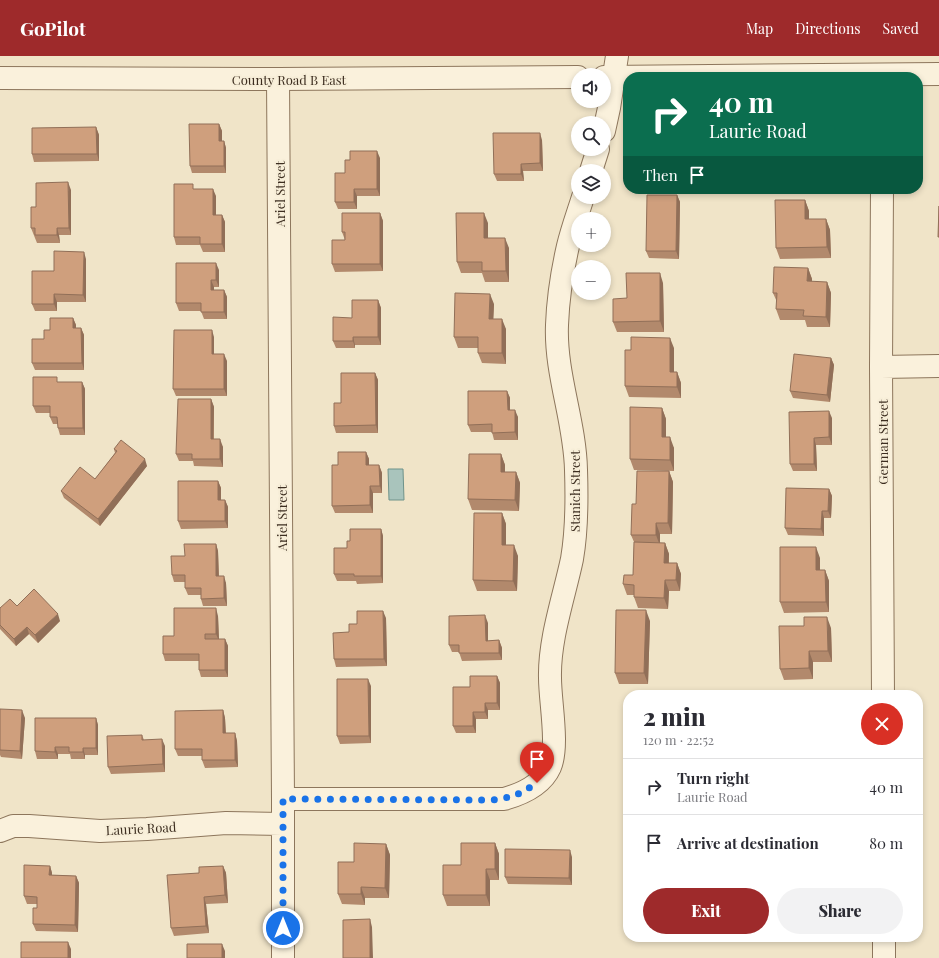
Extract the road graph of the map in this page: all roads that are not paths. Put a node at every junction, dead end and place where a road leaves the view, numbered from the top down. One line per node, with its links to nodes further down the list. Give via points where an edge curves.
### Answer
1 (612, 70): 2 (street); 8 (street)
2 (720, 72)
3 (923, 74): 4 (street)
4 (939, 74)
5 (571, 77): 7 (street, County Road B East)
6 (0, 78): 7 (street, County Road B East)
7 (278, 79): 14 (street, Ariel Street)
8 (606, 116)
9 (882, 194): 11 (street, German Street)
10 (581, 204): 14 (street, Stanich Street, via 561,282 557,326 558,363 572,424 576,468 576,513 572,557 549,677 554,752 550,766 537,783 518,795 504,799)
11 (881, 366): 12 (street); 13 (street, German Street)
12 (939, 366)
13 (883, 690)
14 (283, 799): 15 (street, Ariel Street)
15 (282, 824): 16 (street, Laurie Road, via 226,823 100,831 13,826); 18 (street, Ariel Street)
16 (0, 831)
17 (884, 942): 19 (street)
18 (283, 958)
19 (884, 958)

